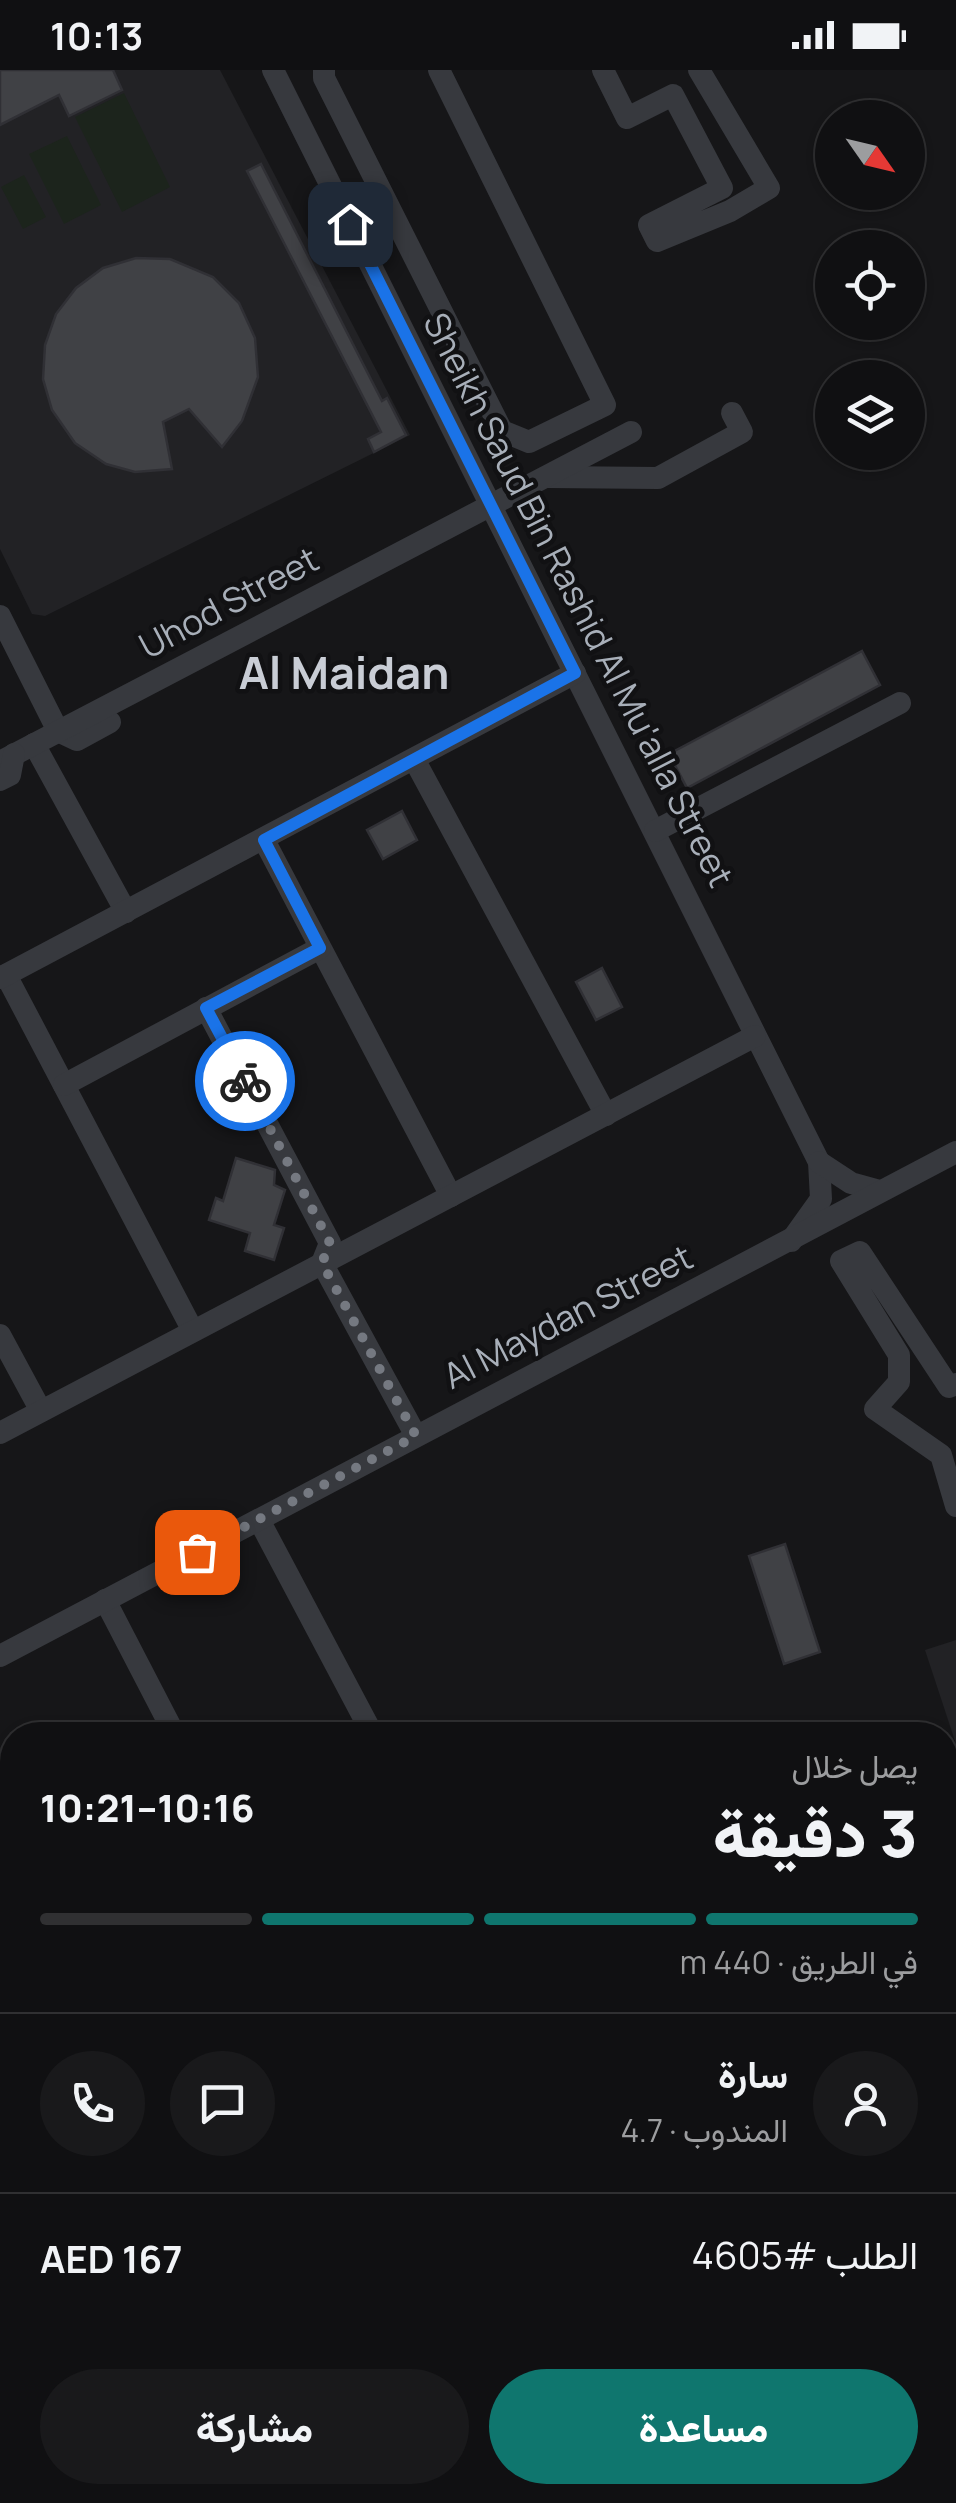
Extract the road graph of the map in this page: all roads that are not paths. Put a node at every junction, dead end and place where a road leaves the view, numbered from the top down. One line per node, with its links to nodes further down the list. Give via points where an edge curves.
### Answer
1 (273, 70): 9 (street, Sheikh Saud Bin Rashid Al Mu'alla Street)
2 (324, 70): 3 (street, via 502,431 528,442 604,405)
3 (439, 70)
4 (604, 70): 5 (street, via 628,118 673,95 722,188 649,225 657,241 769,188)
5 (699, 70)
6 (732, 414): 8 (street, via 742,432 658,478)
7 (631, 432): 8 (street, Uhod Street)
8 (544, 477): 9 (street, Uhod Street)
9 (490, 505): 11 (street, Sheikh Saud Bin Rashid Al Mu'alla Street); 13 (street, Uhod Street)
10 (0, 616): 13 (street)
11 (575, 673): 15 (street); 17 (street, Sheikh Saud Bin Rashid Al Mu'alla Street)
12 (900, 703): 17 (street)
13 (58, 731): 14 (street, Uhod Street)
14 (16, 753): 16 (street, via 10,775); 19 (street)
15 (414, 759): 18 (street); 25 (street)
16 (0, 780)
17 (655, 831): 23 (street, Sheikh Saud Bin Rashid Al Mu'alla Street)
18 (264, 840): 19 (street); 20 (street)
19 (126, 912): 21 (street)
20 (320, 948): 22 (street); 29 (street)
21 (3, 976): 24 (street)
22 (206, 1008): 24 (street); 31 (street, via 330,1243)
23 (755, 1036): 25 (street); 27 (street, Sheikh Saud Bin Rashid Al Mu'alla Street)
24 (64, 1085): 32 (street)
25 (606, 1114): 29 (street)
26 (956, 1152): 28 (street, Al Maydan Street)
27 (819, 1162): 28 (street, via 851,1183); 30 (street, via 821,1199)
28 (880, 1191): 30 (street, Al Maydan Street)
29 (451, 1196): 31 (street)
30 (791, 1240): 37 (street, Al Maydan Street)
31 (322, 1263): 32 (street); 37 (street)
32 (193, 1332): 35 (street)
33 (0, 1336): 35 (street)
34 (956, 1384): 38 (street, via 949,1387 860,1252 841,1261 899,1354 899,1382 875,1409 941,1455)
35 (41, 1411): 36 (street)
36 (0, 1432)
37 (416, 1436): 39 (street, Al Maydan Street)
38 (956, 1506)
39 (258, 1520): 40 (street, Al Maydan Street); 43 (street)
40 (106, 1600): 41 (street, Al Maydan Street); 42 (street)
41 (0, 1656)
42 (168, 1722)
43 (366, 1722)

